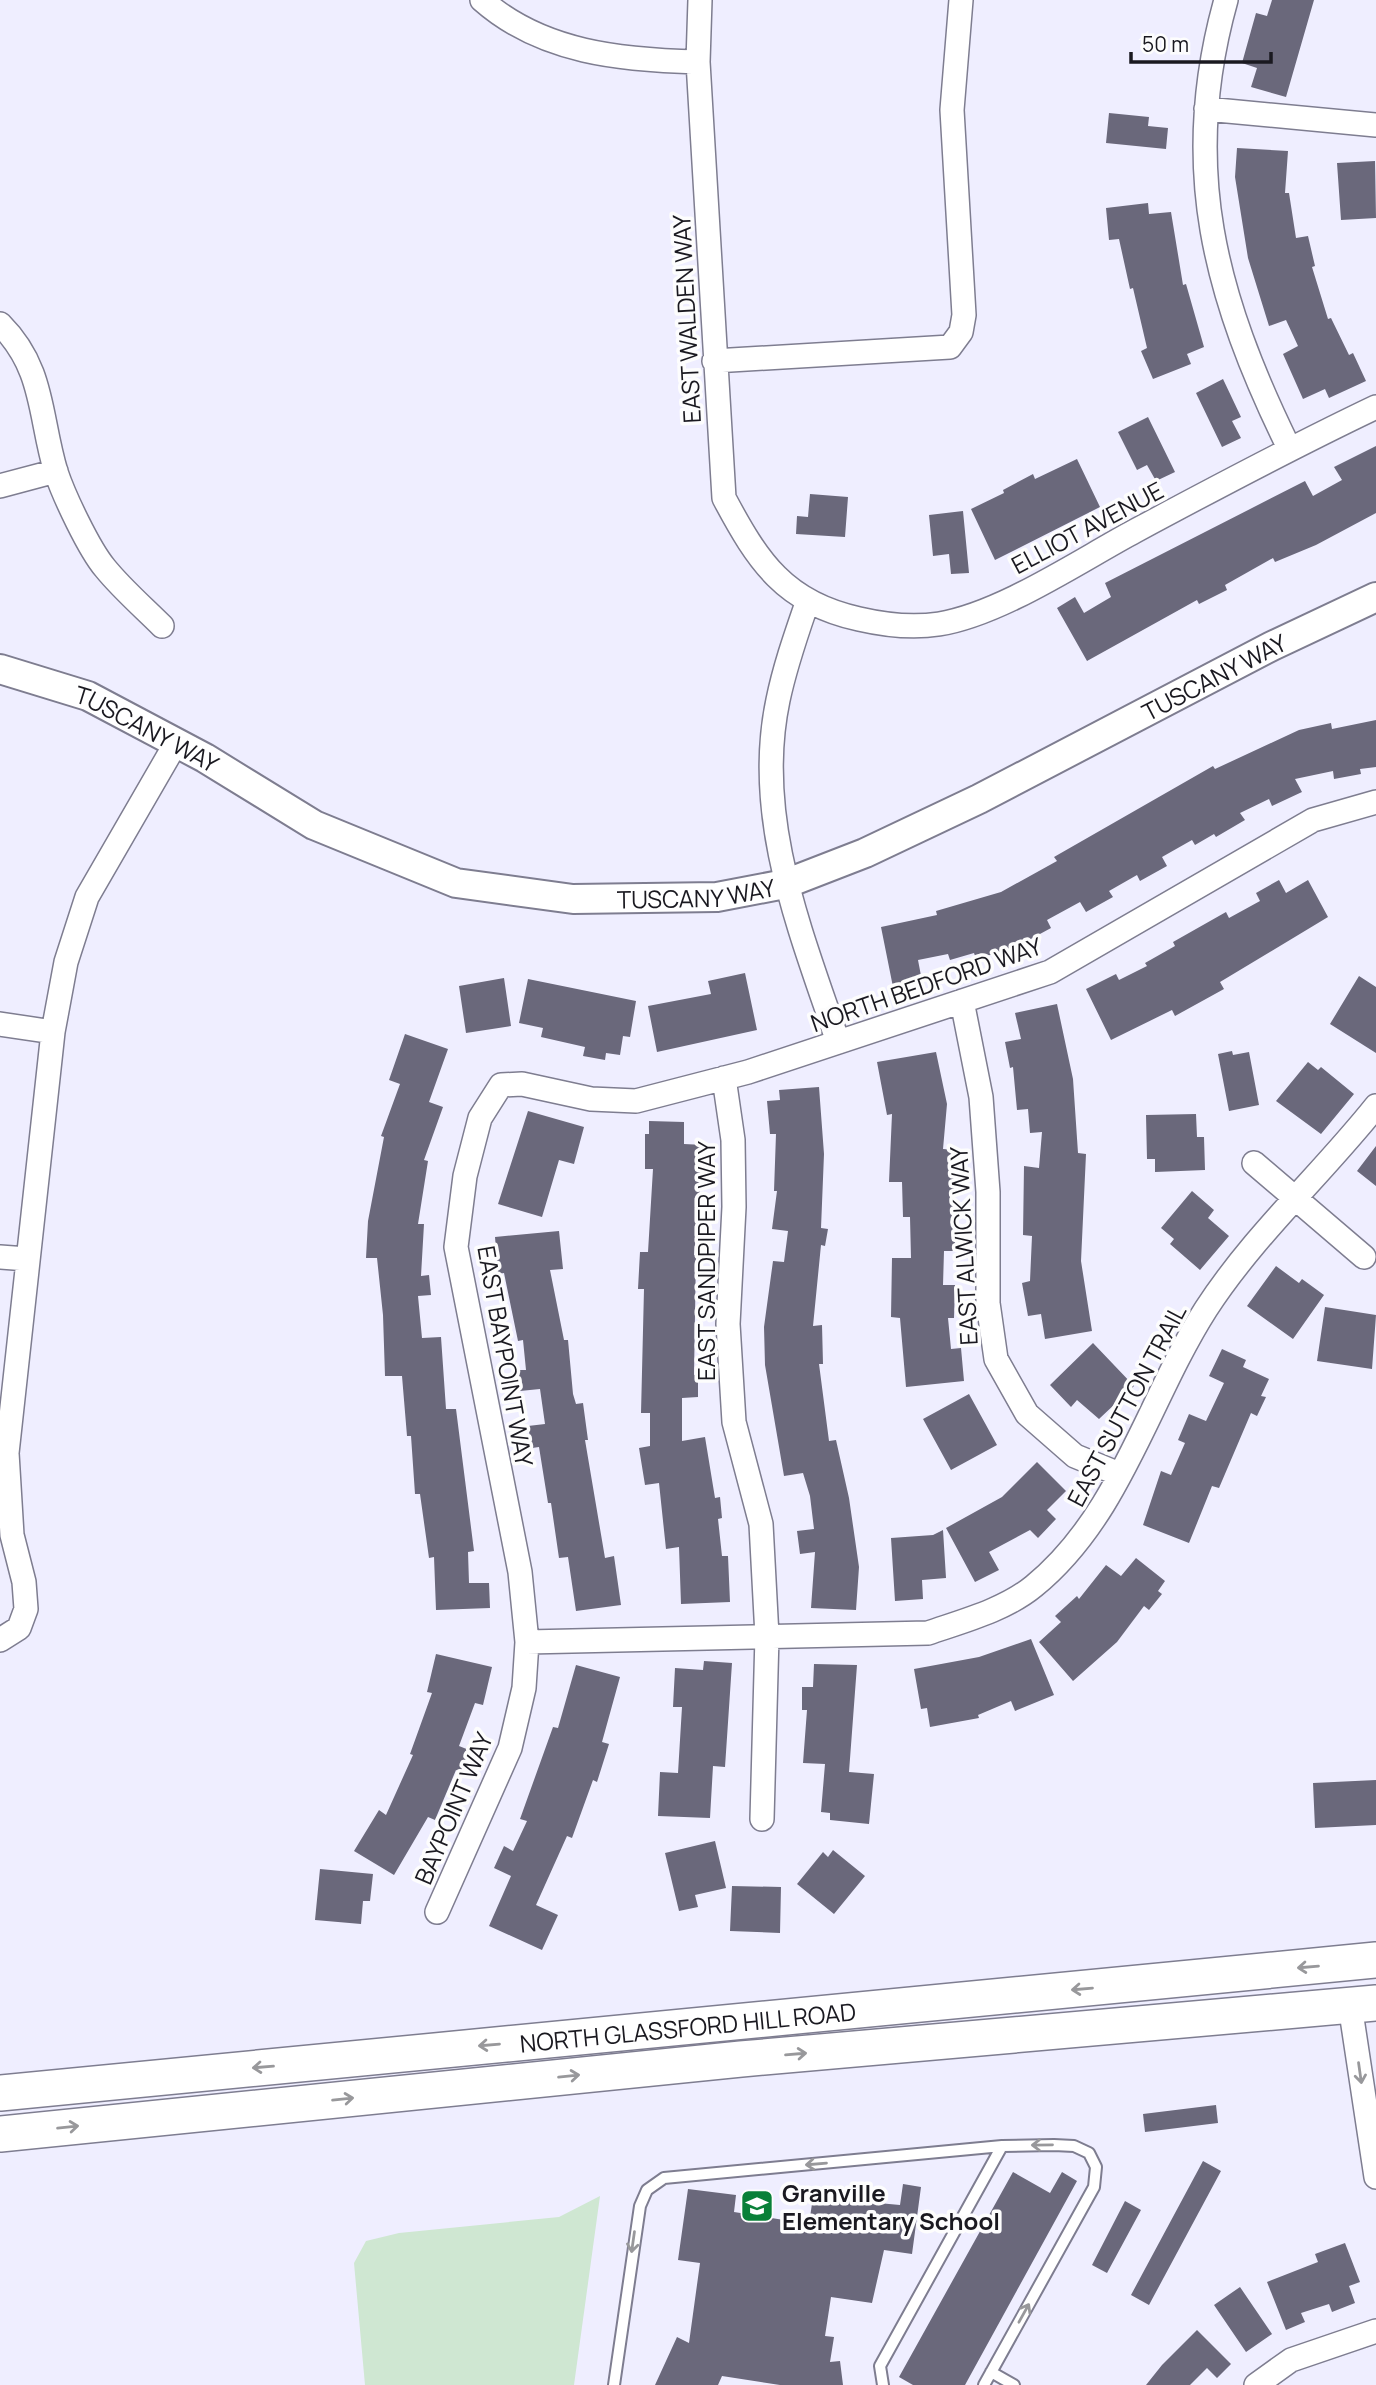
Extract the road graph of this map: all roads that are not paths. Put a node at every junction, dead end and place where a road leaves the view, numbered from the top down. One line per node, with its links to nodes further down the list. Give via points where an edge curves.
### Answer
1 (482, 0): 5 (street, via 559,44 643,61)
2 (700, 0): 5 (street, EAST WALDEN WAY)
3 (961, 0): 9 (street, via 952,110 964,315 961,332 950,347)
4 (1226, 0): 6 (street, via 1214,41)
5 (698, 62): 9 (street, EAST WALDEN WAY)
6 (1206, 109): 7 (street); 11 (street, via 1205,180 1214,244 1231,313 1254,376)
7 (1376, 124)
8 (0, 324): 12 (street, via 17,341 42,395)
9 (713, 361): 15 (street, EAST WALDEN WAY, via 724,498 750,547 782,584)
10 (1376, 407): 11 (street, ELLIOT AVENUE)
11 (1289, 448): 15 (street, ELLIOT AVENUE, via 998,604 939,624 887,625)
12 (56, 471): 13 (street); 16 (street, via 103,566)
13 (0, 486)
14 (1376, 597): 20 (street, TUSCANY WAY, via 979,799)
15 (807, 603): 20 (street, via 777,702 772,755 773,814)
16 (162, 626)
17 (0, 669): 18 (street, TUSCANY WAY, via 88,696)
18 (176, 743): 20 (street, TUSCANY WAY, via 314,825 456,883 573,899 717,897); 23 (street, via 87,897 66,962)
19 (1376, 802): 21 (street, NORTH BEDFORD WAY, via 1313,820 1050,972)
20 (785, 884): 24 (street)
21 (962, 1001): 24 (street, NORTH BEDFORD WAY); 33 (street, EAST ALWICK WAY, via 981,1097 988,1192 988,1303 996,1359 1027,1414 1075,1456)
22 (0, 1024): 23 (street)
23 (53, 1032): 32 (street)
24 (838, 1042): 25 (street, NORTH BEDFORD WAY)
25 (724, 1078): 26 (street, NORTH BEDFORD WAY, via 636,1101); 34 (street, EAST SANDPIPER WAY, via 733,1140 727,1324 734,1422 761,1524)
26 (501, 1085): 36 (street, EAST BAYPOINT WAY, via 480,1118 465,1176 456,1247 520,1572)
27 (1376, 1106): 29 (street, EAST SUTTON TRAIL)
28 (1254, 1163): 29 (street)
29 (1295, 1198): 31 (street); 33 (street, EAST SUTTON TRAIL, via 1206,1309)
30 (0, 1257): 32 (street)
31 (1364, 1257)
32 (27, 1259): 35 (street, via 7,1452 12,1535 26,1609 19,1628)
33 (1119, 1474): 34 (street, EAST SUTTON TRAIL, via 1091,1527 1033,1587 983,1614 928,1633)
34 (767, 1636): 36 (street, EAST SUTTON TRAIL); 37 (street, EAST SANDPIPER WAY)
35 (0, 1640)
36 (527, 1643): 38 (street, BAYPOINT WAY, via 524,1688 510,1748)
37 (762, 1819)
38 (437, 1912)
39 (1376, 1960): 42 (main road, NORTH GLASSFORD HILL ROAD, one-way to 42)
40 (1376, 1979): 41 (main road, via 1351,1986)
41 (1363, 2004): 43 (main road, NORTH GLASSFORD HILL ROAD, one-way to 41, via 741,2059); 45 (street, one-way to 45)
42 (0, 2092)
43 (0, 2134)
44 (1002, 2146): 47 (lane, one-way to 44, via 1094,2187 1096,2167 1088,2153 1074,2146); 48 (lane, one-way to 48, via 664,2178 647,2190 640,2206); 49 (lane, via 880,2366)
45 (1376, 2177)
46 (1376, 2331): 52 (street, via 1291,2360)
47 (991, 2372): 50 (lane); 51 (lane)
48 (614, 2385)
49 (883, 2385)
50 (984, 2385)
51 (1014, 2385)
52 (1255, 2385)

